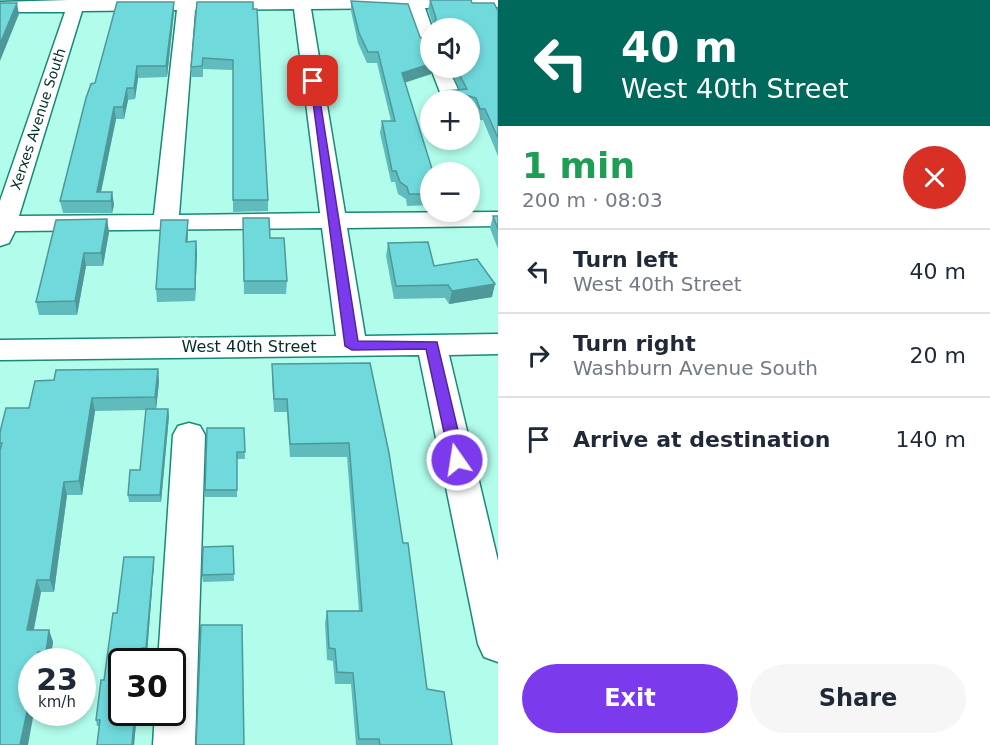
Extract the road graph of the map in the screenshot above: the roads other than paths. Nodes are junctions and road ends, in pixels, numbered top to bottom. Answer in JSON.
{"nodes":[{"id":1,"x":414,"y":1,"type":"edge"},
{"id":2,"x":186,"y":2,"type":"edge"},
{"id":3,"x":301,"y":2,"type":"edge"},
{"id":4,"x":498,"y":2,"type":"edge"},
{"id":5,"x":76,"y":3,"type":"edge"},
{"id":6,"x":0,"y":7,"type":"edge"},
{"id":7,"x":420,"y":18,"type":"edge"},
{"id":8,"x":498,"y":219,"type":"edge"},
{"id":9,"x":334,"y":221,"type":"junction"},
{"id":10,"x":166,"y":223,"type":"junction"},
{"id":11,"x":2,"y":231,"type":"edge"},
{"id":12,"x":498,"y":344,"type":"edge"},
{"id":13,"x":432,"y":345,"type":"junction"},
{"id":14,"x":352,"y":346,"type":"junction"},
{"id":15,"x":0,"y":350,"type":"edge"},
{"id":16,"x":189,"y":435,"type":"dead end"},
{"id":17,"x":498,"y":644,"type":"edge"},
{"id":18,"x":174,"y":745,"type":"edge"}],
"edges":[{"from":1,"to":3,"type":"street"},
{"from":1,"to":4,"type":"street"},
{"from":1,"to":7,"type":"street"},
{"from":2,"to":3,"type":"street"},
{"from":2,"to":5,"type":"street"},
{"from":2,"to":10,"type":"street"},
{"from":3,"to":9,"type":"street"},
{"from":5,"to":6,"type":"street"},
{"from":5,"to":11,"type":"street","name":"Xerxes Avenue South"},
{"from":8,"to":9,"type":"street"},
{"from":9,"to":10,"type":"street"},
{"from":9,"to":14,"type":"street"},
{"from":10,"to":11,"type":"street"},
{"from":12,"to":13,"type":"street","name":"West 40th Street"},
{"from":13,"to":14,"type":"street","name":"West 40th Street"},
{"from":13,"to":17,"type":"street"},
{"from":14,"to":15,"type":"street","name":"West 40th Street"},
{"from":16,"to":18,"type":"street"}]}
